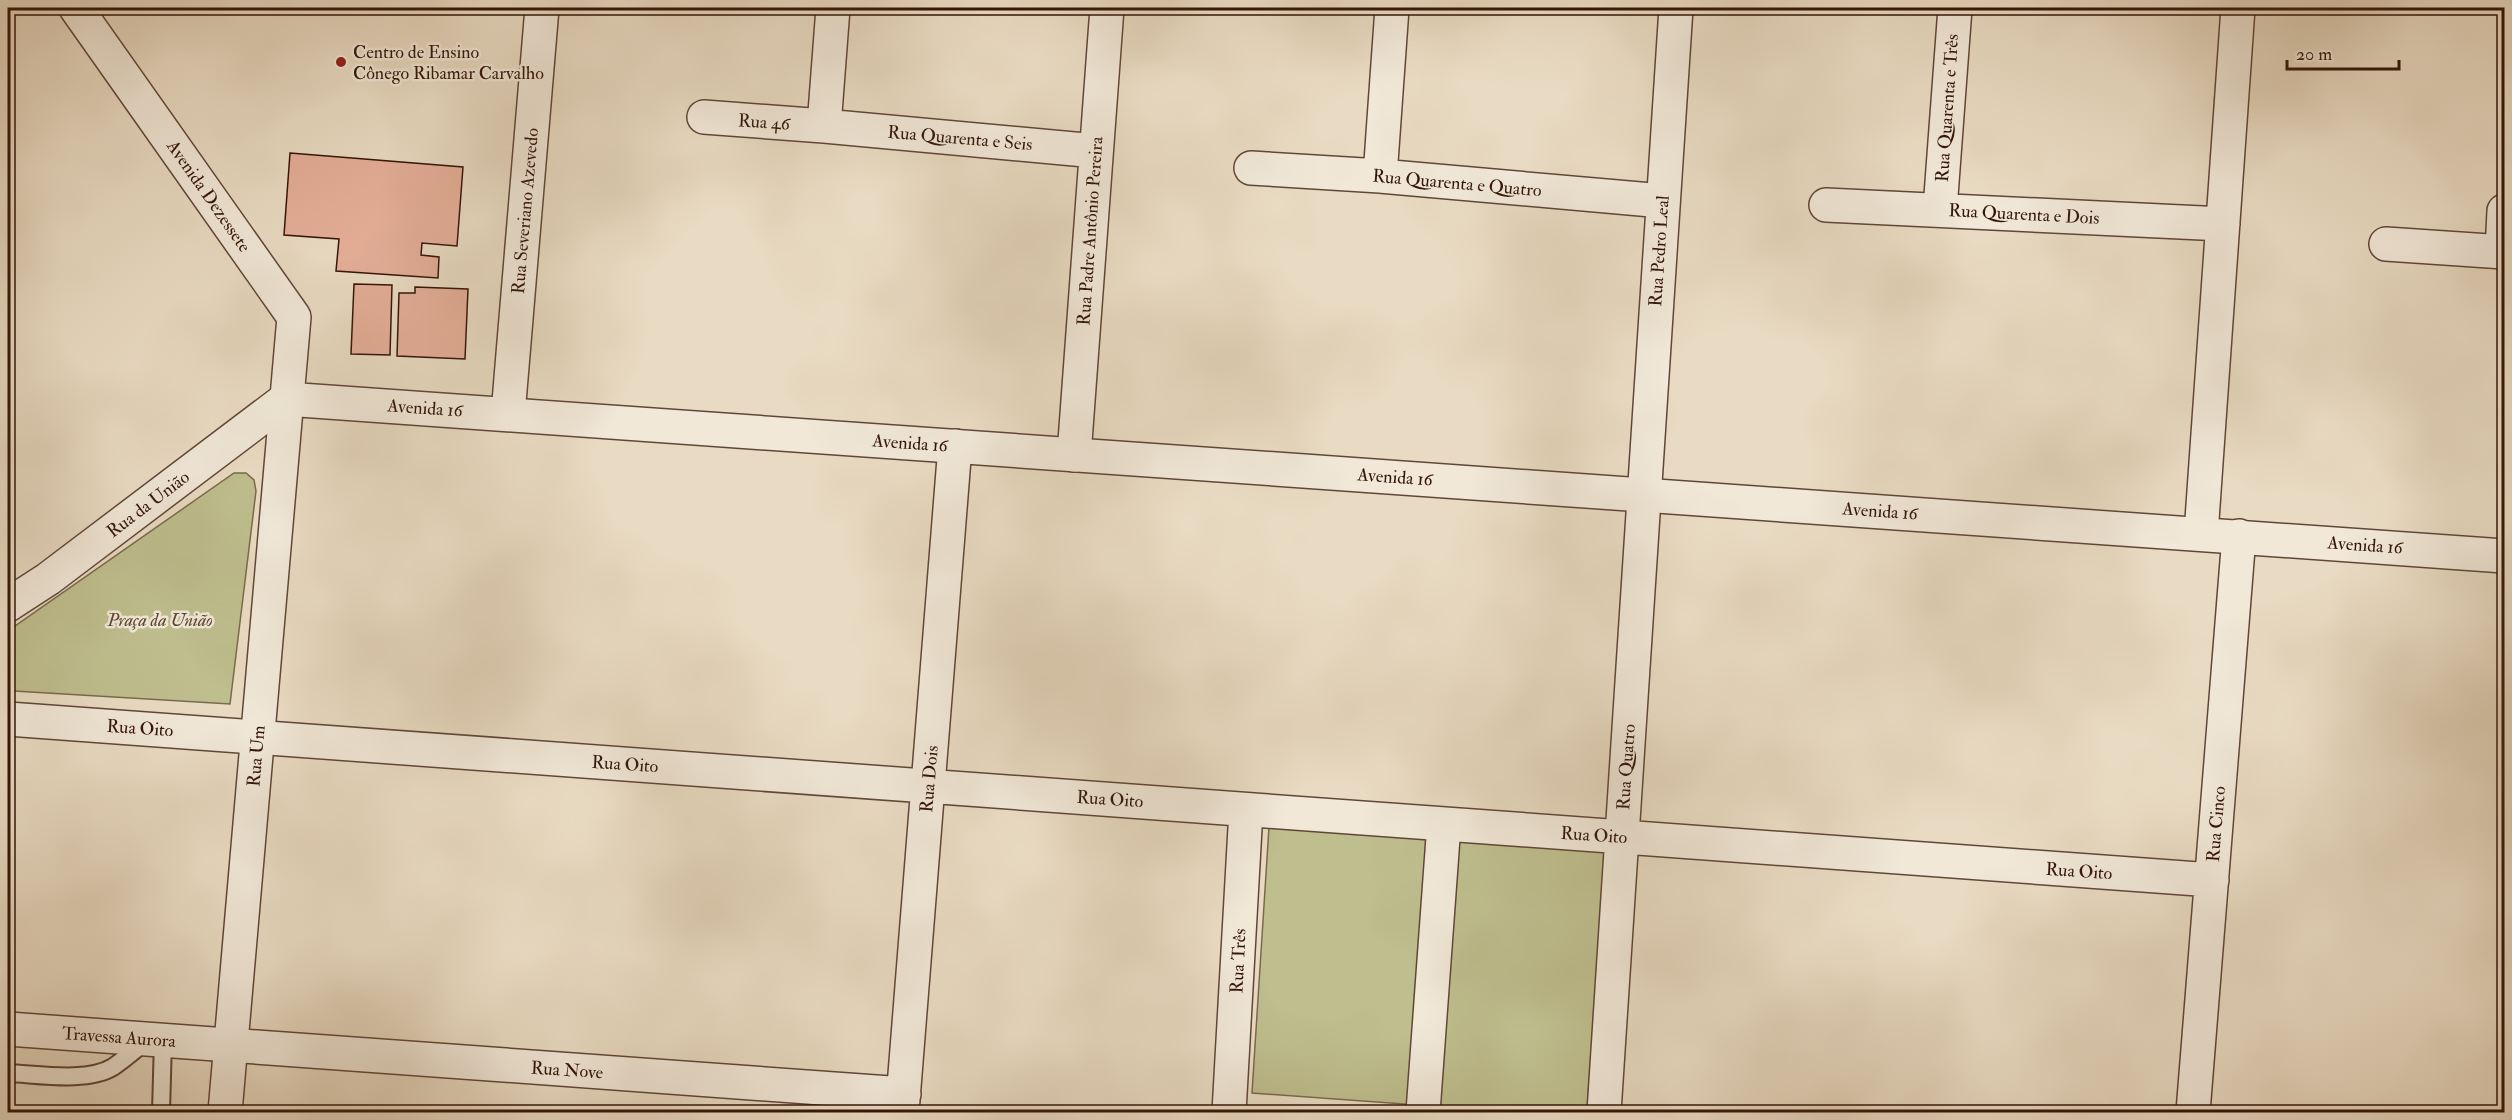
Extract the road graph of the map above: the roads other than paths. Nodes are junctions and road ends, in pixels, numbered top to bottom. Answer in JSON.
{"nodes":[{"id":1,"x":76,"y":8,"type":"edge"},
{"id":2,"x":542,"y":8,"type":"edge"},
{"id":3,"x":833,"y":8,"type":"edge"},
{"id":4,"x":1107,"y":8,"type":"edge"},
{"id":5,"x":1392,"y":8,"type":"edge"},
{"id":6,"x":1676,"y":8,"type":"edge"},
{"id":7,"x":1955,"y":8,"type":"edge"},
{"id":8,"x":2238,"y":8,"type":"edge"},
{"id":9,"x":704,"y":117,"type":"dead end"},
{"id":10,"x":824,"y":126,"type":"junction"},
{"id":11,"x":1096,"y":151,"type":"junction"},
{"id":12,"x":1251,"y":168,"type":"dead end"},
{"id":13,"x":1380,"y":176,"type":"junction"},
{"id":14,"x":1663,"y":201,"type":"junction"},
{"id":15,"x":1826,"y":205,"type":"dead end"},
{"id":16,"x":1940,"y":209,"type":"junction"},
{"id":17,"x":2505,"y":211,"type":"edge"},
{"id":18,"x":2223,"y":224,"type":"junction"},
{"id":19,"x":2386,"y":244,"type":"dead end"},
{"id":20,"x":2503,"y":252,"type":"edge"},
{"id":21,"x":286,"y":399,"type":"junction"},
{"id":22,"x":508,"y":414,"type":"junction"},
{"id":23,"x":955,"y":446,"type":"junction"},
{"id":24,"x":1074,"y":454,"type":"junction"},
{"id":25,"x":1643,"y":494,"type":"junction"},
{"id":26,"x":2201,"y":534,"type":"junction"},
{"id":27,"x":2239,"y":536,"type":"junction"},
{"id":28,"x":2505,"y":555,"type":"edge"},
{"id":29,"x":8,"y":605,"type":"edge"},
{"id":30,"x":8,"y":719,"type":"edge"},
{"id":31,"x":258,"y":737,"type":"junction"},
{"id":32,"x":928,"y":786,"type":"junction"},
{"id":33,"x":1246,"y":810,"type":"junction"},
{"id":34,"x":1443,"y":824,"type":"junction"},
{"id":35,"x":1621,"y":837,"type":"junction"},
{"id":36,"x":2212,"y":880,"type":"junction"},
{"id":37,"x":8,"y":1029,"type":"edge"},
{"id":38,"x":156,"y":1039,"type":"junction"},
{"id":39,"x":231,"y":1045,"type":"junction"},
{"id":40,"x":8,"y":1073,"type":"edge"},
{"id":41,"x":903,"y":1103,"type":"edge"},
{"id":42,"x":1235,"y":1112,"type":"edge"},
{"id":43,"x":161,"y":1113,"type":"edge"},
{"id":44,"x":225,"y":1113,"type":"edge"},
{"id":45,"x":1423,"y":1113,"type":"edge"},
{"id":46,"x":1604,"y":1113,"type":"edge"},
{"id":47,"x":2193,"y":1113,"type":"edge"}],
"edges":[{"from":1,"to":21,"type":"street","name":"Avenida Dezessete"},
{"from":2,"to":22,"type":"street","name":"Rua Severiano Azevedo"},
{"from":3,"to":10,"type":"street"},
{"from":4,"to":11,"type":"street","name":"Rua Padre Antônio Pereira"},
{"from":5,"to":13,"type":"street"},
{"from":6,"to":14,"type":"street","name":"Rua Pedro Leal"},
{"from":7,"to":16,"type":"street","name":"Rua Quarenta e Três"},
{"from":8,"to":18,"type":"street"},
{"from":9,"to":10,"type":"street","name":"Rua 46"},
{"from":10,"to":11,"type":"street","name":"Rua Quarenta e Seis"},
{"from":11,"to":24,"type":"street","name":"Rua Padre Antônio Pereira"},
{"from":12,"to":13,"type":"street","name":"Rua Quarenta e Quatro"},
{"from":13,"to":14,"type":"street","name":"Rua Quarenta e Quatro"},
{"from":14,"to":25,"type":"street","name":"Rua Pedro Leal"},
{"from":15,"to":16,"type":"street","name":"Rua Quarenta e Dois"},
{"from":16,"to":18,"type":"street","name":"Rua Quarenta e Dois"},
{"from":17,"to":20,"type":"street"},
{"from":18,"to":26,"type":"street"},
{"from":19,"to":20,"type":"street"},
{"from":21,"to":22,"type":"street","name":"Avenida 16"},
{"from":21,"to":29,"type":"street","name":"Rua da União"},
{"from":21,"to":31,"type":"street","name":"Rua Um"},
{"from":22,"to":23,"type":"street","name":"Avenida 16"},
{"from":23,"to":24,"type":"street","name":"Avenida 16"},
{"from":23,"to":32,"type":"street","name":"Rua Dois"},
{"from":24,"to":25,"type":"street","name":"Avenida 16"},
{"from":25,"to":26,"type":"street","name":"Avenida 16"},
{"from":25,"to":35,"type":"street","name":"Rua Quatro"},
{"from":26,"to":27,"type":"street","name":"Avenida 16"},
{"from":27,"to":28,"type":"street","name":"Avenida 16"},
{"from":27,"to":36,"type":"street","name":"Rua Cinco"},
{"from":30,"to":31,"type":"street","name":"Rua Oito"},
{"from":31,"to":32,"type":"street","name":"Rua Oito"},
{"from":31,"to":39,"type":"street","name":"Rua Um"},
{"from":32,"to":33,"type":"street","name":"Rua Oito"},
{"from":32,"to":41,"type":"street","name":"Rua Dois"},
{"from":33,"to":34,"type":"street","name":"Rua Oito"},
{"from":33,"to":42,"type":"street","name":"Rua Três"},
{"from":34,"to":35,"type":"street","name":"Rua Oito"},
{"from":34,"to":45,"type":"street"},
{"from":35,"to":36,"type":"street","name":"Rua Oito"},
{"from":35,"to":46,"type":"street","name":"Rua Quatro"},
{"from":36,"to":47,"type":"street","name":"Rua Cinco"},
{"from":37,"to":38,"type":"street","name":"Travessa Aurora"},
{"from":38,"to":39,"type":"street","name":"Travessa Aurora"},
{"from":38,"to":40,"type":"lane"},
{"from":38,"to":43,"type":"lane"},
{"from":39,"to":41,"type":"street","name":"Rua Nove"},
{"from":39,"to":44,"type":"street","name":"Rua Um"}]}
